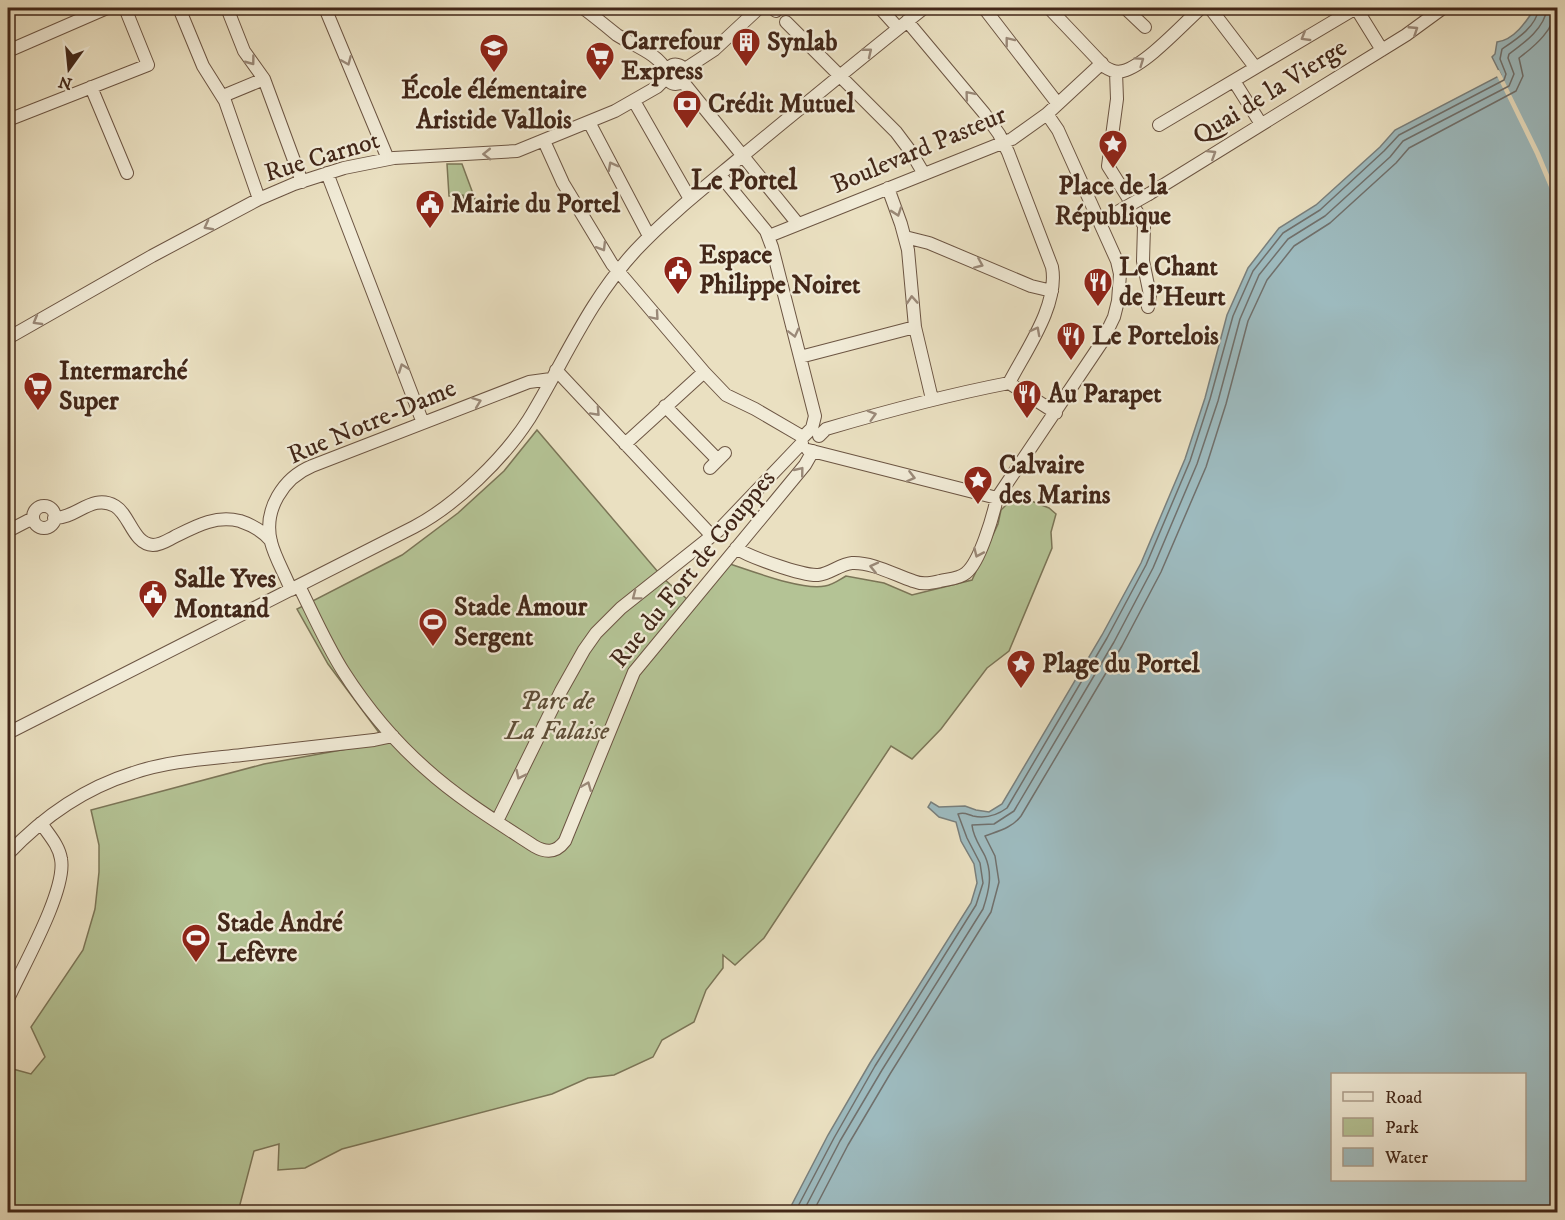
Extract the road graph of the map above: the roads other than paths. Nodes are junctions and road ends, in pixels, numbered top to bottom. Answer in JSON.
{"nodes":[{"id":1,"x":107,"y":8,"type":"edge"},
{"id":2,"x":125,"y":8,"type":"edge"},
{"id":3,"x":179,"y":8,"type":"edge"},
{"id":4,"x":227,"y":8,"type":"edge"},
{"id":5,"x":325,"y":8,"type":"edge"},
{"id":6,"x":584,"y":8,"type":"edge"},
{"id":7,"x":759,"y":8,"type":"edge"},
{"id":8,"x":880,"y":8,"type":"edge"},
{"id":9,"x":924,"y":8,"type":"edge"},
{"id":10,"x":984,"y":8,"type":"edge"},
{"id":11,"x":1049,"y":8,"type":"edge"},
{"id":12,"x":1125,"y":8,"type":"edge"},
{"id":13,"x":1201,"y":8,"type":"edge"},
{"id":14,"x":1210,"y":8,"type":"edge"},
{"id":15,"x":1356,"y":8,"type":"edge"},
{"id":16,"x":1443,"y":8,"type":"edge"},
{"id":17,"x":786,"y":22,"type":"dead end"},
{"id":18,"x":903,"y":24,"type":"junction"},
{"id":19,"x":1145,"y":27,"type":"dead end"},
{"id":20,"x":1382,"y":50,"type":"junction"},
{"id":21,"x":8,"y":51,"type":"edge"},
{"id":22,"x":1102,"y":63,"type":"junction"},
{"id":23,"x":1255,"y":67,"type":"junction"},
{"id":24,"x":685,"y":69,"type":"junction"},
{"id":25,"x":1116,"y":72,"type":"junction"},
{"id":26,"x":667,"y":74,"type":"junction"},
{"id":27,"x":841,"y":75,"type":"junction"},
{"id":28,"x":264,"y":79,"type":"junction"},
{"id":29,"x":1234,"y":81,"type":"junction"},
{"id":30,"x":683,"y":82,"type":"junction"},
{"id":31,"x":92,"y":87,"type":"junction"},
{"id":32,"x":223,"y":96,"type":"junction"},
{"id":33,"x":634,"y":101,"type":"junction"},
{"id":34,"x":1058,"y":104,"type":"junction"},
{"id":35,"x":1047,"y":114,"type":"junction"},
{"id":36,"x":8,"y":120,"type":"edge"},
{"id":37,"x":589,"y":122,"type":"junction"},
{"id":38,"x":1261,"y":124,"type":"junction"},
{"id":39,"x":1159,"y":125,"type":"dead end"},
{"id":40,"x":544,"y":141,"type":"junction"},
{"id":41,"x":1004,"y":142,"type":"junction"},
{"id":42,"x":742,"y":156,"type":"junction"},
{"id":43,"x":388,"y":159,"type":"junction"},
{"id":44,"x":127,"y":173,"type":"dead end"},
{"id":45,"x":327,"y":173,"type":"junction"},
{"id":46,"x":924,"y":174,"type":"junction"},
{"id":47,"x":720,"y":175,"type":"junction"},
{"id":48,"x":302,"y":182,"type":"junction"},
{"id":49,"x":888,"y":188,"type":"junction"},
{"id":50,"x":259,"y":199,"type":"junction"},
{"id":51,"x":690,"y":199,"type":"junction"},
{"id":52,"x":1106,"y":218,"type":"junction"},
{"id":53,"x":798,"y":224,"type":"junction"},
{"id":54,"x":649,"y":236,"type":"junction"},
{"id":55,"x":769,"y":236,"type":"junction"},
{"id":56,"x":904,"y":237,"type":"junction"},
{"id":57,"x":618,"y":271,"type":"junction"},
{"id":58,"x":1052,"y":291,"type":"junction"},
{"id":59,"x":1148,"y":307,"type":"dead end"},
{"id":60,"x":915,"y":327,"type":"junction"},
{"id":61,"x":8,"y":338,"type":"edge"},
{"id":62,"x":800,"y":357,"type":"junction"},
{"id":63,"x":704,"y":372,"type":"junction"},
{"id":64,"x":553,"y":374,"type":"junction"},
{"id":65,"x":1009,"y":382,"type":"junction"},
{"id":66,"x":932,"y":399,"type":"junction"},
{"id":67,"x":665,"y":406,"type":"junction"},
{"id":68,"x":1056,"y":413,"type":"junction"},
{"id":69,"x":423,"y":423,"type":"junction"},
{"id":70,"x":808,"y":437,"type":"junction"},
{"id":71,"x":625,"y":444,"type":"junction"},
{"id":72,"x":813,"y":450,"type":"junction"},
{"id":73,"x":718,"y":460,"type":"dead end"},
{"id":74,"x":997,"y":498,"type":"junction"},
{"id":75,"x":8,"y":531,"type":"edge"},
{"id":76,"x":712,"y":536,"type":"junction"},
{"id":77,"x":271,"y":541,"type":"junction"},
{"id":78,"x":736,"y":548,"type":"junction"},
{"id":79,"x":295,"y":588,"type":"junction"},
{"id":80,"x":8,"y":733,"type":"edge"},
{"id":81,"x":393,"y":736,"type":"junction"},
{"id":82,"x":497,"y":821,"type":"junction"},
{"id":83,"x":40,"y":823,"type":"junction"},
{"id":84,"x":556,"y":850,"type":"joint"},
{"id":85,"x":8,"y":854,"type":"edge"},
{"id":86,"x":8,"y":999,"type":"edge"}],
"edges":[{"from":1,"to":21,"type":"street"},
{"from":2,"to":31,"type":"street"},
{"from":3,"to":32,"type":"street"},
{"from":4,"to":28,"type":"street","one_way":true},
{"from":5,"to":43,"type":"street","one_way":true},
{"from":6,"to":26,"type":"street"},
{"from":7,"to":24,"type":"street"},
{"from":8,"to":18,"type":"street"},
{"from":9,"to":18,"type":"street"},
{"from":34,"to":10,"type":"street","one_way":true},
{"from":11,"to":22,"type":"street"},
{"from":12,"to":19,"type":"street"},
{"from":25,"to":13,"type":"street","one_way":true},
{"from":14,"to":23,"type":"street"},
{"from":15,"to":20,"type":"street"},
{"from":15,"to":23,"type":"street","one_way":true},
{"from":20,"to":16,"type":"street","name":"Quai de la Vierge","one_way":true},
{"from":17,"to":27,"type":"street"},
{"from":27,"to":18,"type":"street","one_way":true},
{"from":41,"to":18,"type":"street","one_way":true},
{"from":20,"to":38,"type":"street","name":"Quai de la Vierge"},
{"from":22,"to":25,"type":"street"},
{"from":22,"to":34,"type":"street","name":"Boulevard Pasteur"},
{"from":23,"to":29,"type":"street"},
{"from":24,"to":26,"type":"street"},
{"from":24,"to":30,"type":"street"},
{"from":25,"to":59,"type":"street"},
{"from":26,"to":30,"type":"street"},
{"from":26,"to":33,"type":"street","name":"Rue Carnot"},
{"from":27,"to":42,"type":"street"},
{"from":27,"to":46,"type":"street"},
{"from":28,"to":32,"type":"street"},
{"from":28,"to":48,"type":"street"},
{"from":29,"to":38,"type":"street"},
{"from":29,"to":39,"type":"street"},
{"from":30,"to":42,"type":"street"},
{"from":31,"to":36,"type":"street"},
{"from":31,"to":44,"type":"street"},
{"from":32,"to":50,"type":"street"},
{"from":33,"to":37,"type":"street","name":"Rue Carnot"},
{"from":33,"to":51,"type":"street"},
{"from":34,"to":35,"type":"street","name":"Boulevard Pasteur"},
{"from":35,"to":41,"type":"street","name":"Boulevard Pasteur"},
{"from":35,"to":52,"type":"street"},
{"from":37,"to":40,"type":"street","name":"Rue Carnot"},
{"from":54,"to":37,"type":"street","one_way":true},
{"from":52,"to":38,"type":"street","name":"Quai de la Vierge","one_way":true,"bridge":true},
{"from":40,"to":43,"type":"street","name":"Rue Carnot","one_way":true},
{"from":40,"to":57,"type":"street","one_way":true},
{"from":41,"to":46,"type":"street","name":"Boulevard Pasteur"},
{"from":41,"to":58,"type":"street"},
{"from":42,"to":47,"type":"street"},
{"from":42,"to":53,"type":"street"},
{"from":43,"to":45,"type":"street","name":"Rue Carnot"},
{"from":45,"to":48,"type":"street","name":"Rue Carnot"},
{"from":69,"to":45,"type":"street","one_way":true},
{"from":46,"to":49,"type":"street","name":"Boulevard Pasteur"},
{"from":47,"to":51,"type":"street"},
{"from":47,"to":55,"type":"street"},
{"from":48,"to":50,"type":"street","name":"Rue Carnot"},
{"from":49,"to":53,"type":"street","name":"Boulevard Pasteur"},
{"from":49,"to":56,"type":"street","one_way":true},
{"from":50,"to":61,"type":"street","name":"Rue Carnot","one_way":true},
{"from":51,"to":54,"type":"street"},
{"from":52,"to":68,"type":"street"},
{"from":53,"to":55,"type":"street","name":"Boulevard Pasteur"},
{"from":54,"to":57,"type":"street"},
{"from":55,"to":62,"type":"street","one_way":true},
{"from":56,"to":58,"type":"street","one_way":true},
{"from":60,"to":56,"type":"street","one_way":true},
{"from":57,"to":63,"type":"street","one_way":true},
{"from":57,"to":64,"type":"street"},
{"from":65,"to":58,"type":"street","one_way":true},
{"from":60,"to":62,"type":"street"},
{"from":60,"to":66,"type":"street"},
{"from":62,"to":70,"type":"street"},
{"from":63,"to":67,"type":"street"},
{"from":63,"to":70,"type":"street"},
{"from":69,"to":64,"type":"street","name":"Rue Notre-Dame","one_way":true},
{"from":64,"to":71,"type":"street","one_way":true},
{"from":64,"to":79,"type":"street"},
{"from":65,"to":66,"type":"street"},
{"from":65,"to":68,"type":"street"},
{"from":70,"to":66,"type":"street","one_way":true},
{"from":67,"to":71,"type":"street"},
{"from":67,"to":73,"type":"street"},
{"from":68,"to":74,"type":"street"},
{"from":69,"to":77,"type":"street","name":"Rue Notre-Dame"},
{"from":70,"to":72,"type":"street"},
{"from":70,"to":76,"type":"street"},
{"from":71,"to":76,"type":"street"},
{"from":72,"to":74,"type":"street","one_way":true},
{"from":78,"to":72,"type":"street","name":"Rue du Fort de Couppes","one_way":true},
{"from":74,"to":78,"type":"street","one_way":true},
{"from":75,"to":77,"type":"street"},
{"from":76,"to":82,"type":"street","one_way":true},
{"from":77,"to":79,"type":"street","name":"Rue Notre-Dame"},
{"from":84,"to":78,"type":"street","name":"Rue du Fort de Couppes","one_way":true},
{"from":79,"to":80,"type":"street"},
{"from":79,"to":81,"type":"street","name":"Rue Notre-Dame"},
{"from":81,"to":82,"type":"street","name":"Rue Notre-Dame"},
{"from":81,"to":83,"type":"street"},
{"from":82,"to":84,"type":"street","name":"Rue Notre-Dame"},
{"from":83,"to":85,"type":"street"},
{"from":83,"to":86,"type":"street"}]}
